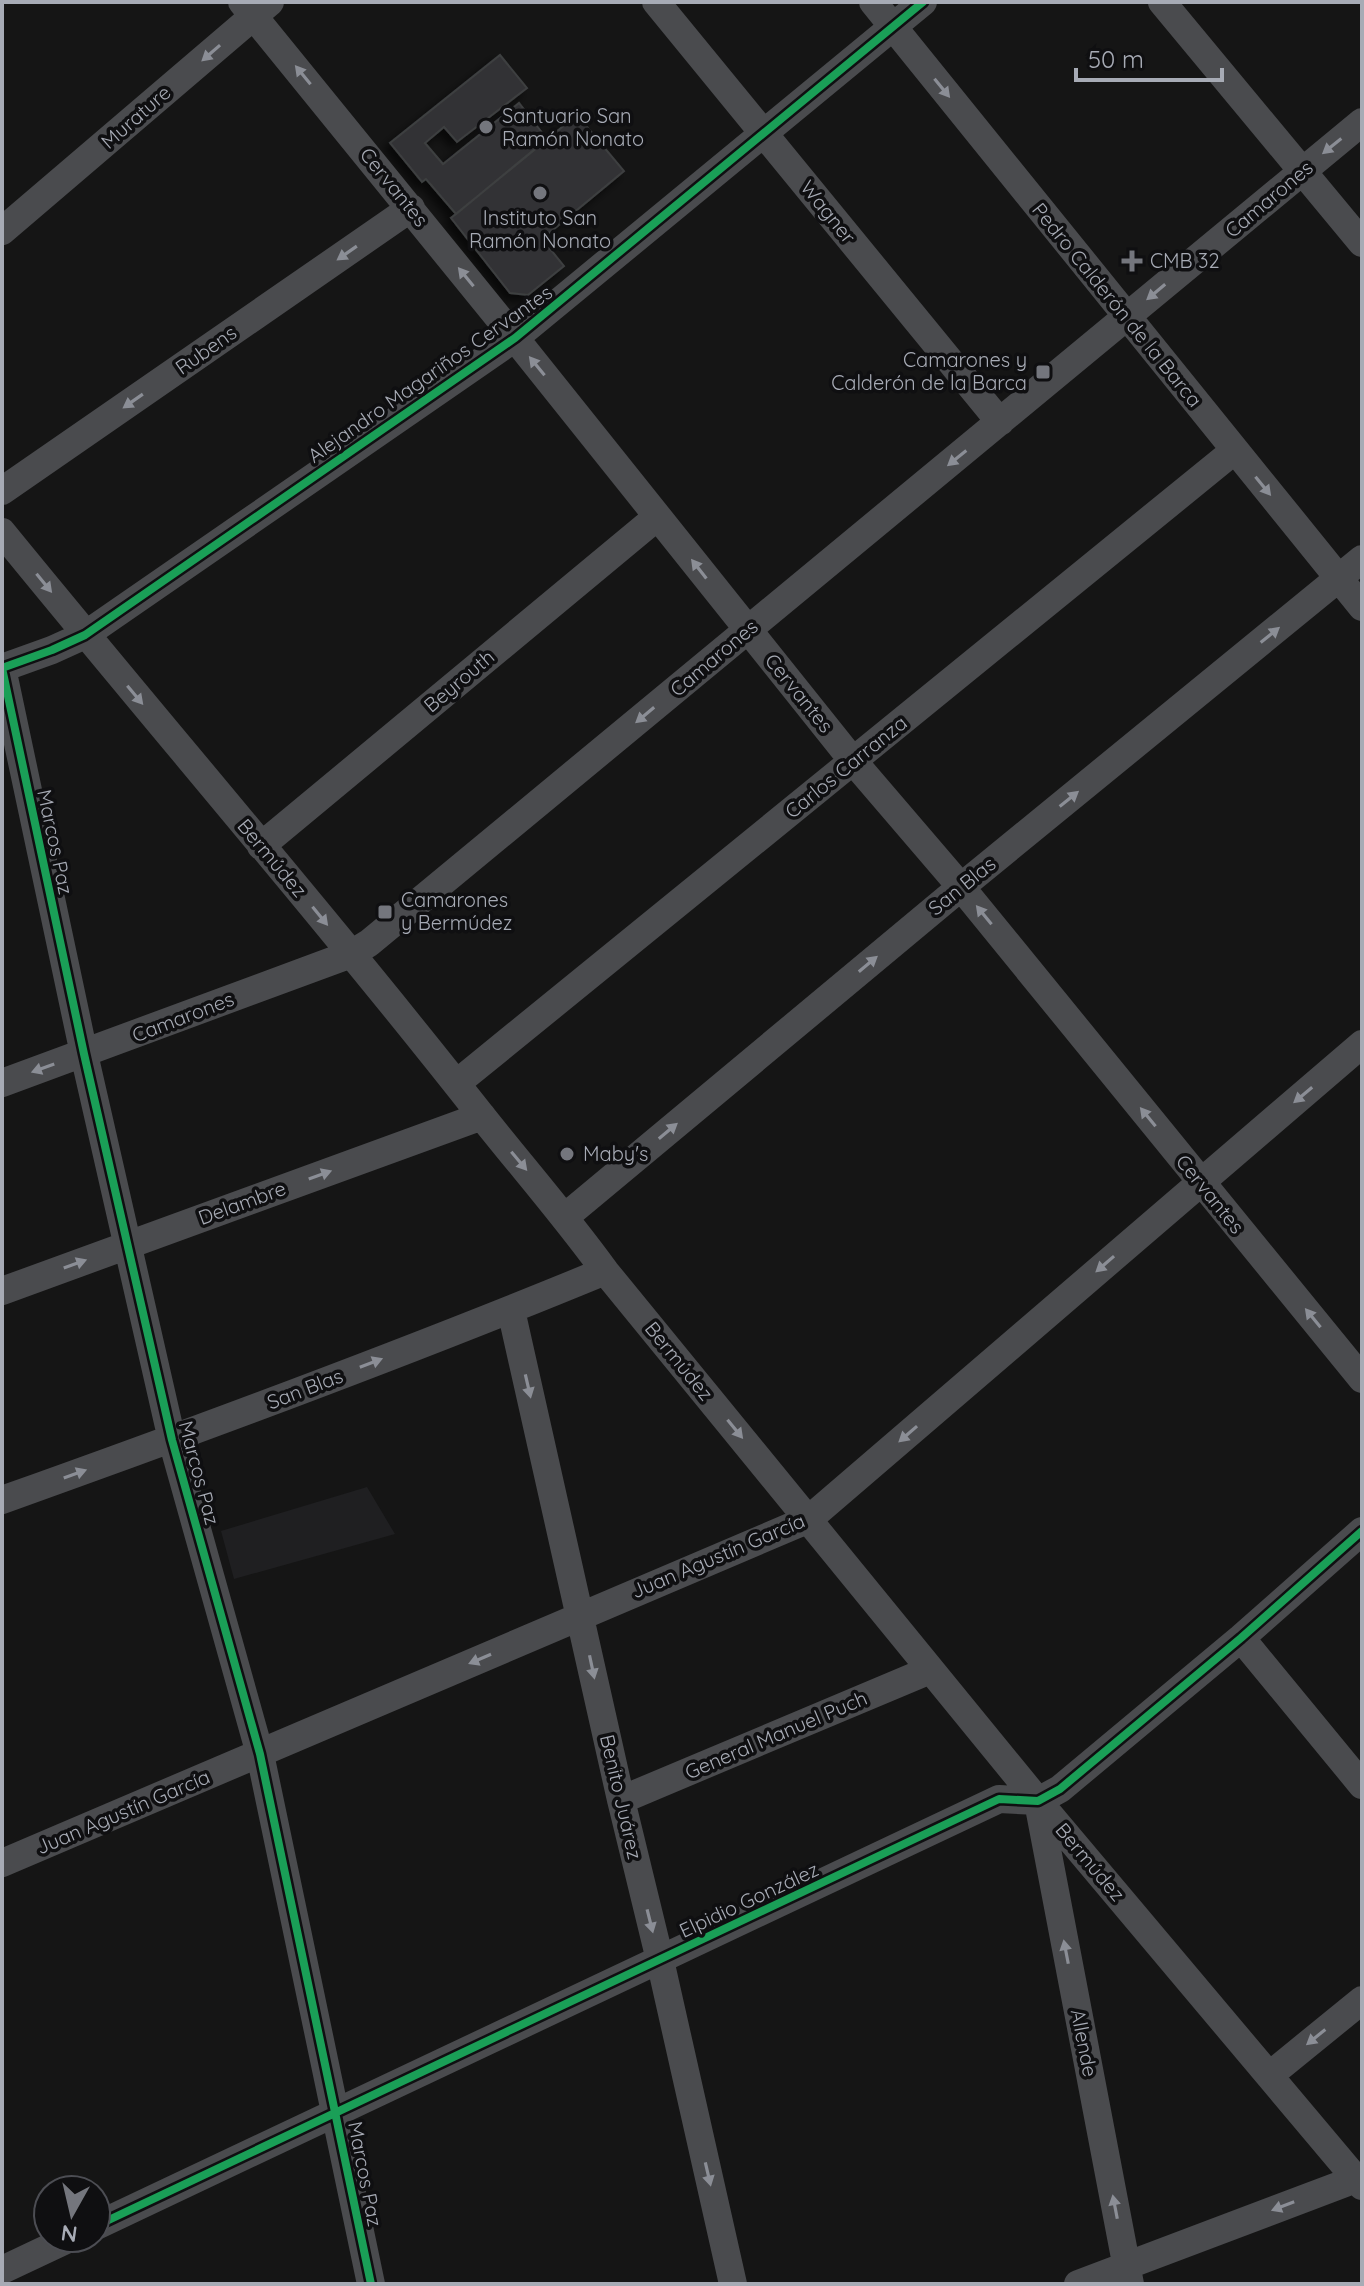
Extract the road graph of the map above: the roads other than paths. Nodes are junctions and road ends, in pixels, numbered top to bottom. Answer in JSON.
{"nodes":[{"id":1,"x":656,"y":2,"type":"edge"},
{"id":2,"x":873,"y":2,"type":"edge"},
{"id":3,"x":923,"y":2,"type":"edge"},
{"id":4,"x":1162,"y":2,"type":"edge"},
{"id":5,"x":255,"y":7,"type":"edge"},
{"id":6,"x":892,"y":27,"type":"junction"},
{"id":7,"x":1362,"y":122,"type":"edge"},
{"id":8,"x":764,"y":134,"type":"junction"},
{"id":9,"x":1303,"y":170,"type":"junction"},
{"id":10,"x":411,"y":208,"type":"junction"},
{"id":11,"x":2,"y":231,"type":"edge"},
{"id":12,"x":1362,"y":243,"type":"edge"},
{"id":13,"x":1127,"y":316,"type":"junction"},
{"id":14,"x":515,"y":338,"type":"junction"},
{"id":15,"x":1000,"y":422,"type":"junction"},
{"id":16,"x":1235,"y":450,"type":"junction"},
{"id":17,"x":2,"y":491,"type":"edge"},
{"id":18,"x":657,"y":517,"type":"junction"},
{"id":19,"x":2,"y":532,"type":"edge"},
{"id":20,"x":1362,"y":559,"type":"edge"},
{"id":21,"x":1339,"y":579,"type":"junction"},
{"id":22,"x":1362,"y":607,"type":"edge"},
{"id":23,"x":748,"y":630,"type":"junction"},
{"id":24,"x":85,"y":635,"type":"junction"},
{"id":25,"x":2,"y":668,"type":"edge"},
{"id":26,"x":853,"y":761,"type":"junction"},
{"id":27,"x":261,"y":846,"type":"junction"},
{"id":28,"x":961,"y":887,"type":"junction"},
{"id":29,"x":351,"y":954,"type":"junction"},
{"id":30,"x":1362,"y":1044,"type":"edge"},
{"id":31,"x":84,"y":1054,"type":"junction"},
{"id":32,"x":2,"y":1083,"type":"edge"},
{"id":33,"x":457,"y":1083,"type":"junction"},
{"id":34,"x":482,"y":1116,"type":"junction"},
{"id":35,"x":1201,"y":1182,"type":"junction"},
{"id":36,"x":565,"y":1217,"type":"junction"},
{"id":37,"x":128,"y":1245,"type":"junction"},
{"id":38,"x":605,"y":1271,"type":"junction"},
{"id":39,"x":2,"y":1291,"type":"edge"},
{"id":40,"x":511,"y":1310,"type":"junction"},
{"id":41,"x":1362,"y":1379,"type":"edge"},
{"id":42,"x":172,"y":1440,"type":"junction"},
{"id":43,"x":2,"y":1500,"type":"edge"},
{"id":44,"x":809,"y":1519,"type":"junction"},
{"id":45,"x":1362,"y":1531,"type":"edge"},
{"id":46,"x":580,"y":1615,"type":"junction"},
{"id":47,"x":1241,"y":1638,"type":"junction"},
{"id":48,"x":930,"y":1670,"type":"junction"},
{"id":49,"x":260,"y":1754,"type":"junction"},
{"id":50,"x":1362,"y":1785,"type":"edge"},
{"id":51,"x":621,"y":1800,"type":"junction"},
{"id":52,"x":1038,"y":1801,"type":"junction"},
{"id":53,"x":2,"y":1863,"type":"edge"},
{"id":54,"x":660,"y":1960,"type":"junction"},
{"id":55,"x":1362,"y":2000,"type":"edge"},
{"id":56,"x":1270,"y":2075,"type":"junction"},
{"id":57,"x":336,"y":2113,"type":"junction"},
{"id":58,"x":1359,"y":2182,"type":"edge"},
{"id":59,"x":112,"y":2218,"type":"edge"},
{"id":60,"x":36,"y":2254,"type":"edge"},
{"id":61,"x":2,"y":2270,"type":"edge"},
{"id":62,"x":1128,"y":2275,"type":"edge"},
{"id":63,"x":371,"y":2284,"type":"edge"},
{"id":64,"x":733,"y":2284,"type":"edge"},
{"id":65,"x":1078,"y":2284,"type":"edge"}],
"edges":[{"from":1,"to":8,"type":"street","name":"Wagner"},
{"from":2,"to":6,"type":"street","name":"Pedro Calderón de la Barca"},
{"from":3,"to":6,"type":"street","name":"Alejandro Magariños Cervantes"},
{"from":4,"to":9,"type":"street"},
{"from":10,"to":5,"type":"street","name":"Cervantes","one_way":true},
{"from":5,"to":11,"type":"street","name":"Murature","one_way":true},
{"from":6,"to":8,"type":"street","name":"Alejandro Magariños Cervantes"},
{"from":6,"to":13,"type":"street","name":"Pedro Calderón de la Barca","one_way":true},
{"from":7,"to":9,"type":"street","name":"Camarones","one_way":true},
{"from":8,"to":14,"type":"street","name":"Alejandro Magariños Cervantes"},
{"from":8,"to":15,"type":"street","name":"Wagner"},
{"from":9,"to":12,"type":"street"},
{"from":9,"to":13,"type":"street","name":"Camarones","one_way":true},
{"from":14,"to":10,"type":"street","name":"Cervantes","one_way":true},
{"from":10,"to":17,"type":"street","name":"Rubens","one_way":true},
{"from":13,"to":15,"type":"street","name":"Camarones"},
{"from":13,"to":16,"type":"street","name":"Pedro Calderón de la Barca"},
{"from":18,"to":14,"type":"street","name":"Cervantes","one_way":true},
{"from":14,"to":24,"type":"street","name":"Alejandro Magariños Cervantes"},
{"from":15,"to":23,"type":"street","name":"Camarones","one_way":true},
{"from":16,"to":21,"type":"street","name":"Pedro Calderón de la Barca","one_way":true},
{"from":16,"to":26,"type":"street","name":"Carlos Carranza"},
{"from":23,"to":18,"type":"street","name":"Cervantes","one_way":true},
{"from":18,"to":27,"type":"street","name":"Beyrouth"},
{"from":19,"to":24,"type":"street","name":"Bermúdez","one_way":true},
{"from":20,"to":21,"type":"street","name":"San Blas"},
{"from":21,"to":22,"type":"street","name":"Pedro Calderón de la Barca"},
{"from":28,"to":21,"type":"street","name":"San Blas","one_way":true},
{"from":23,"to":26,"type":"street","name":"Cervantes"},
{"from":23,"to":29,"type":"street","name":"Camarones","one_way":true},
{"from":24,"to":25,"type":"street","name":"Alejandro Magariños Cervantes"},
{"from":24,"to":27,"type":"street","name":"Bermúdez","one_way":true},
{"from":25,"to":31,"type":"street","name":"Marcos Paz"},
{"from":26,"to":28,"type":"street","name":"Cervantes"},
{"from":26,"to":33,"type":"street","name":"Carlos Carranza"},
{"from":27,"to":29,"type":"street","name":"Bermúdez","one_way":true},
{"from":35,"to":28,"type":"street","name":"Cervantes","one_way":true},
{"from":36,"to":28,"type":"street","name":"San Blas","one_way":true},
{"from":29,"to":31,"type":"street","name":"Camarones"},
{"from":29,"to":33,"type":"street","name":"Bermúdez"},
{"from":30,"to":35,"type":"street","name":"Juan Agustín García","one_way":true},
{"from":31,"to":32,"type":"street","name":"Camarones","one_way":true},
{"from":31,"to":37,"type":"street","name":"Marcos Paz"},
{"from":33,"to":34,"type":"street","name":"Bermúdez"},
{"from":34,"to":36,"type":"street","name":"Bermúdez","one_way":true},
{"from":37,"to":34,"type":"street","name":"Delambre","one_way":true},
{"from":41,"to":35,"type":"street","name":"Cervantes","one_way":true},
{"from":35,"to":44,"type":"street","name":"Juan Agustín García","one_way":true},
{"from":36,"to":38,"type":"street","name":"Bermúdez"},
{"from":39,"to":37,"type":"street","name":"Delambre","one_way":true},
{"from":37,"to":42,"type":"street","name":"Marcos Paz"},
{"from":38,"to":40,"type":"street","name":"San Blas"},
{"from":38,"to":44,"type":"street","name":"Bermúdez","one_way":true},
{"from":42,"to":40,"type":"street","name":"San Blas","one_way":true},
{"from":40,"to":46,"type":"street","name":"Benito Juárez","one_way":true},
{"from":43,"to":42,"type":"street","name":"San Blas","one_way":true},
{"from":42,"to":49,"type":"street","name":"Marcos Paz"},
{"from":44,"to":46,"type":"street","name":"Juan Agustín García"},
{"from":44,"to":48,"type":"street","name":"Bermúdez"},
{"from":45,"to":47,"type":"street"},
{"from":46,"to":49,"type":"street","name":"Juan Agustín García","one_way":true},
{"from":46,"to":51,"type":"street","name":"Benito Juárez","one_way":true},
{"from":47,"to":50,"type":"street"},
{"from":47,"to":52,"type":"street"},
{"from":48,"to":51,"type":"street","name":"General Manuel Puch"},
{"from":48,"to":52,"type":"street","name":"Bermúdez"},
{"from":49,"to":53,"type":"street","name":"Juan Agustín García"},
{"from":49,"to":57,"type":"street","name":"Marcos Paz"},
{"from":51,"to":54,"type":"street","name":"Benito Juárez","one_way":true},
{"from":52,"to":54,"type":"street","name":"Elpidio González"},
{"from":52,"to":56,"type":"street","name":"Bermúdez"},
{"from":62,"to":52,"type":"street","name":"Allende","one_way":true},
{"from":54,"to":57,"type":"street","name":"Elpidio González"},
{"from":54,"to":64,"type":"street","name":"Benito Juárez","one_way":true},
{"from":55,"to":56,"type":"street","one_way":true},
{"from":56,"to":58,"type":"street","name":"Bermúdez"},
{"from":57,"to":59,"type":"street","name":"Elpidio González"},
{"from":57,"to":63,"type":"street","name":"Marcos Paz"},
{"from":58,"to":62,"type":"street","one_way":true},
{"from":60,"to":61,"type":"street"},
{"from":62,"to":65,"type":"street"}]}
